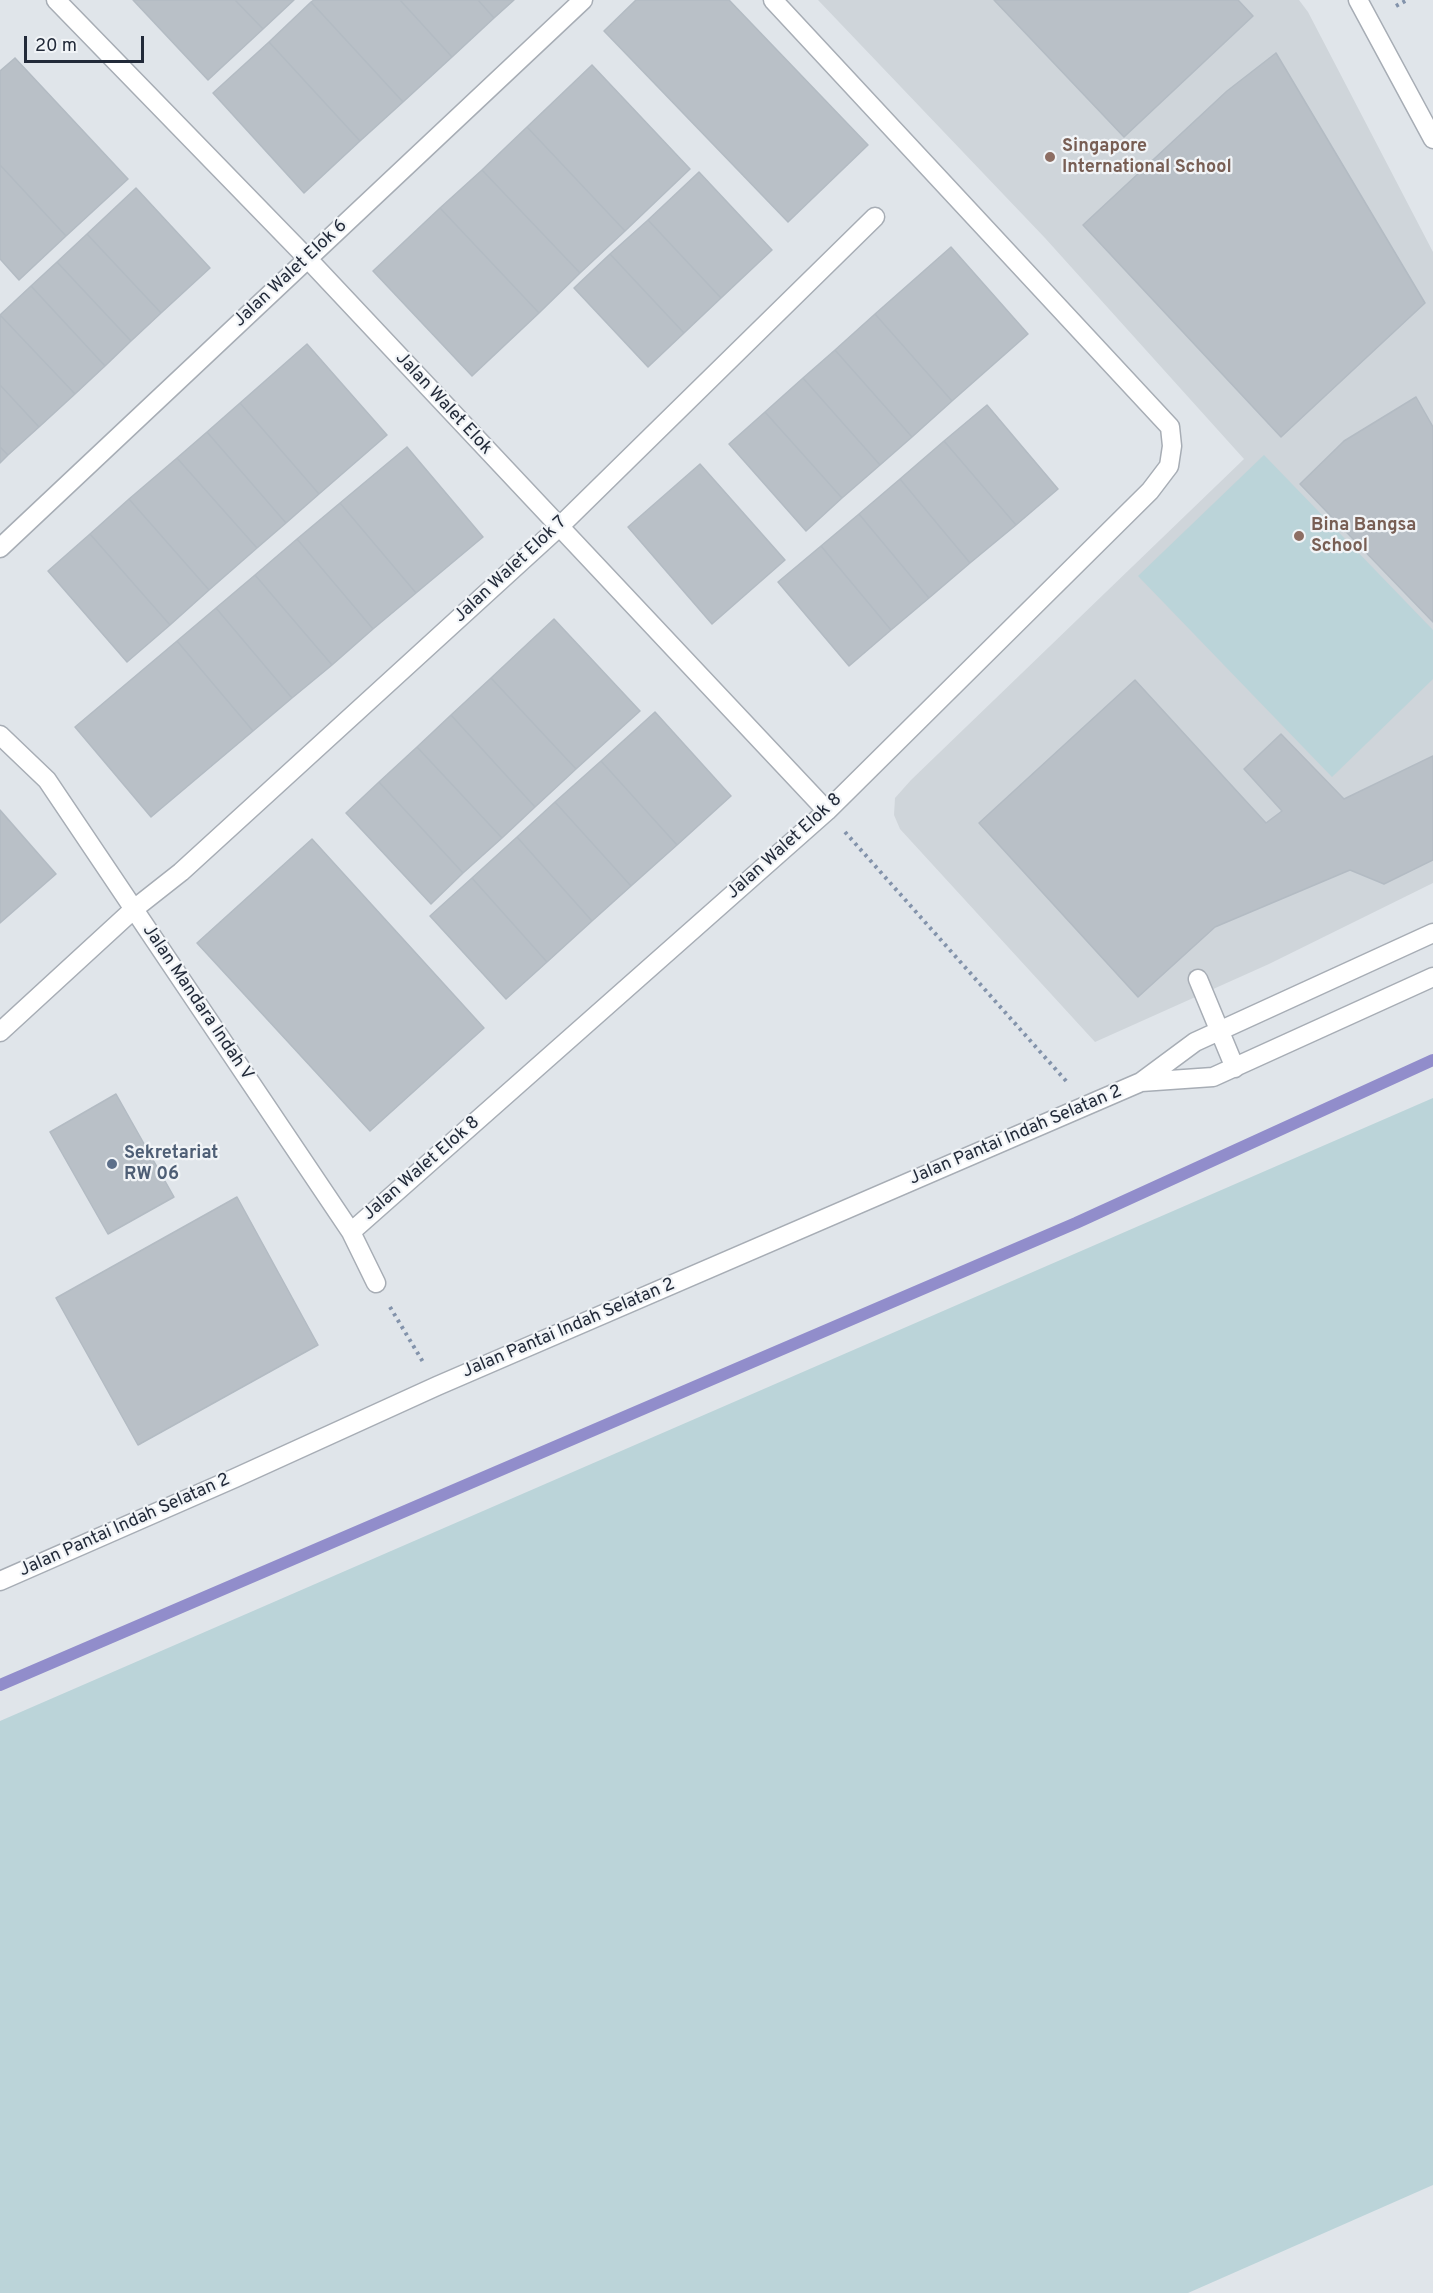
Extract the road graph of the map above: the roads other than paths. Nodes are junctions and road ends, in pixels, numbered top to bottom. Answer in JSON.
{"nodes":[{"id":1,"x":56,"y":0,"type":"edge"},
{"id":2,"x":583,"y":0,"type":"edge"},
{"id":3,"x":773,"y":0,"type":"edge"},
{"id":4,"x":1358,"y":0,"type":"edge"},
{"id":5,"x":1433,"y":139,"type":"edge"},
{"id":6,"x":875,"y":217,"type":"dead end"},
{"id":7,"x":307,"y":258,"type":"junction"},
{"id":8,"x":559,"y":527,"type":"junction"},
{"id":9,"x":0,"y":548,"type":"edge"},
{"id":10,"x":0,"y":735,"type":"edge"},
{"id":11,"x":826,"y":811,"type":"junction"},
{"id":12,"x":134,"y":909,"type":"junction"},
{"id":13,"x":1433,"y":933,"type":"edge"},
{"id":14,"x":1433,"y":977,"type":"edge"},
{"id":15,"x":1198,"y":979,"type":"dead end"},
{"id":16,"x":1220,"y":1030,"type":"junction"},
{"id":17,"x":0,"y":1032,"type":"edge"},
{"id":18,"x":1235,"y":1068,"type":"junction"},
{"id":19,"x":1141,"y":1082,"type":"junction"},
{"id":20,"x":351,"y":1232,"type":"junction"},
{"id":21,"x":376,"y":1283,"type":"road end"},
{"id":22,"x":0,"y":1581,"type":"edge"}],
"edges":[{"from":1,"to":7,"type":"street","name":"Jalan Walet Elok"},
{"from":2,"to":7,"type":"street","name":"Jalan Walet Elok 6"},
{"from":3,"to":11,"type":"street","name":"Jalan Walet Elok 8"},
{"from":4,"to":5,"type":"street"},
{"from":6,"to":8,"type":"street","name":"Jalan Walet Elok 7"},
{"from":7,"to":8,"type":"street","name":"Jalan Walet Elok"},
{"from":7,"to":9,"type":"street","name":"Jalan Walet Elok 6"},
{"from":8,"to":11,"type":"street","name":"Jalan Walet Elok"},
{"from":8,"to":12,"type":"street","name":"Jalan Walet Elok 7"},
{"from":10,"to":12,"type":"street","name":"Jalan Mandara Indah V"},
{"from":11,"to":20,"type":"street","name":"Jalan Walet Elok 8"},
{"from":12,"to":17,"type":"street","name":"Jalan Walet Elok 7"},
{"from":12,"to":20,"type":"street","name":"Jalan Mandara Indah V"},
{"from":13,"to":16,"type":"street","name":"Jalan Pantai Indah Selatan 2"},
{"from":14,"to":18,"type":"street","name":"Jalan Pantai Indah Selatan 2"},
{"from":15,"to":16,"type":"street"},
{"from":16,"to":18,"type":"street"},
{"from":16,"to":19,"type":"street","name":"Jalan Pantai Indah Selatan 2"},
{"from":18,"to":19,"type":"street","name":"Jalan Pantai Indah Selatan 2"},
{"from":19,"to":22,"type":"street","name":"Jalan Pantai Indah Selatan 2"},
{"from":20,"to":21,"type":"street","name":"Jalan Mandara Indah V"}]}
